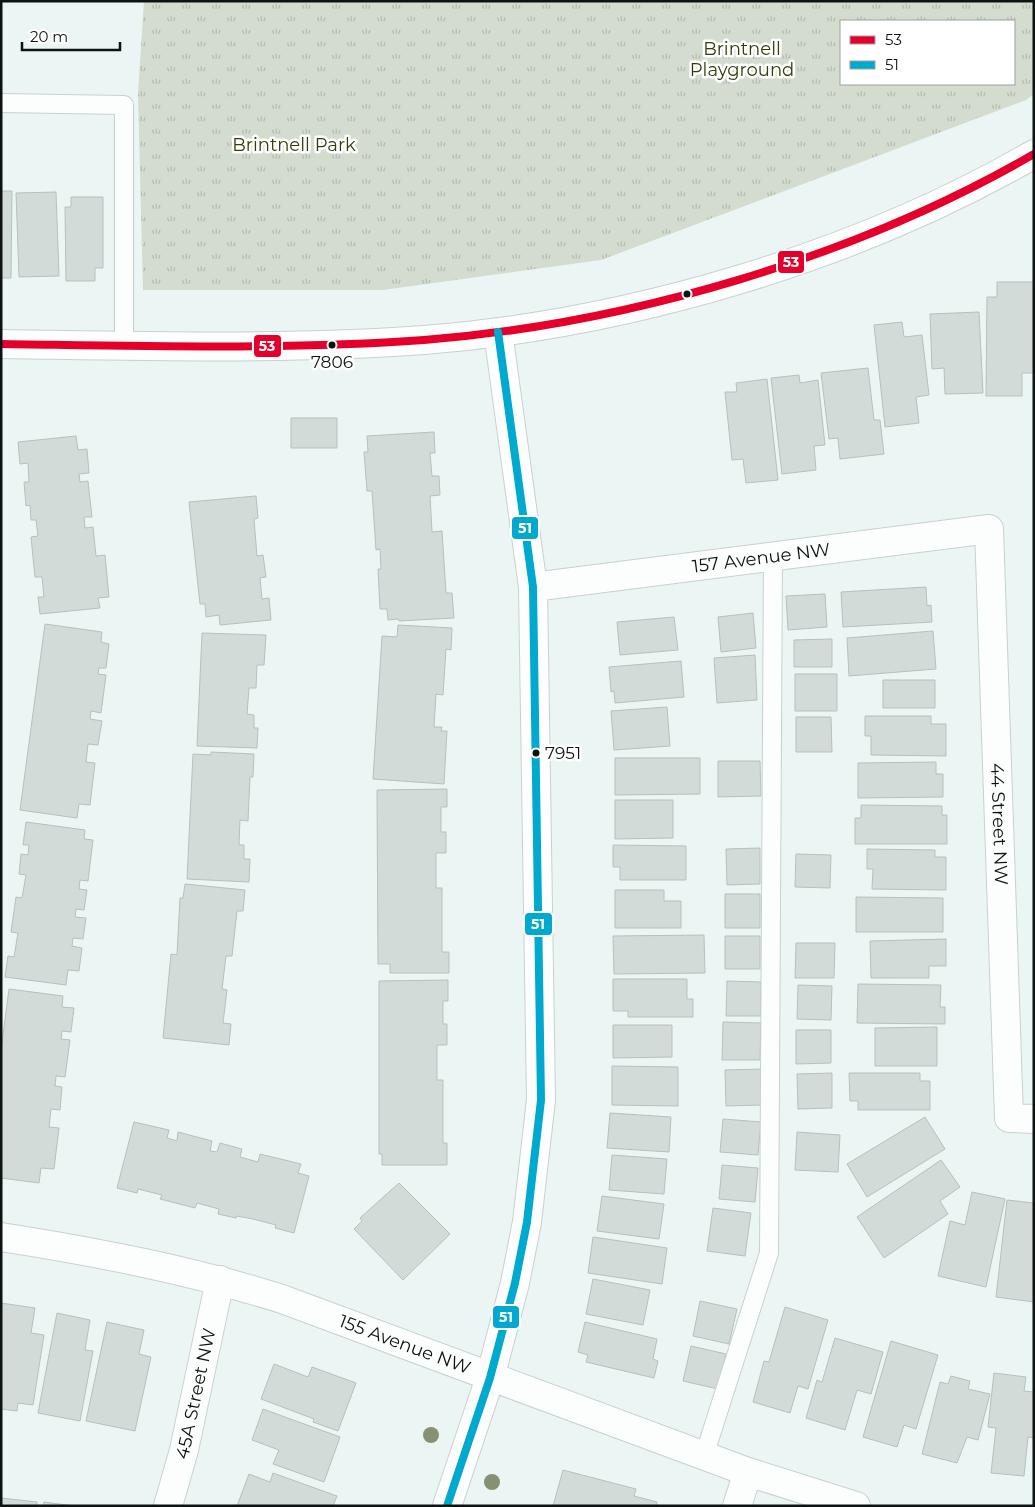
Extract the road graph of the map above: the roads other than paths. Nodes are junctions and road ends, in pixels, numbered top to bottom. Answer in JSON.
{"nodes":[{"id":1,"x":1,"y":103,"type":"edge"},
{"id":2,"x":1034,"y":154,"type":"edge"},
{"id":3,"x":498,"y":332,"type":"junction"},
{"id":4,"x":1,"y":344,"type":"edge"},
{"id":5,"x":124,"y":345,"type":"junction"},
{"id":6,"x":990,"y":529,"type":"joint"},
{"id":7,"x":773,"y":557,"type":"junction"},
{"id":8,"x":533,"y":588,"type":"junction"},
{"id":9,"x":1021,"y":1118,"type":"edge"},
{"id":10,"x":1,"y":1237,"type":"edge"},
{"id":11,"x":220,"y":1280,"type":"junction"},
{"id":12,"x":490,"y":1378,"type":"junction"},
{"id":13,"x":704,"y":1456,"type":"junction"},
{"id":14,"x":748,"y":1472,"type":"junction"},
{"id":15,"x":168,"y":1506,"type":"edge"},
{"id":16,"x":446,"y":1506,"type":"edge"},
{"id":17,"x":737,"y":1506,"type":"edge"},
{"id":18,"x":856,"y":1506,"type":"edge"}],
"edges":[{"from":1,"to":5,"type":"lane"},
{"from":2,"to":3,"type":"street"},
{"from":3,"to":5,"type":"street"},
{"from":3,"to":8,"type":"street"},
{"from":4,"to":5,"type":"street"},
{"from":6,"to":7,"type":"street","name":"157 Avenue NW"},
{"from":6,"to":9,"type":"street","name":"44 Street NW"},
{"from":7,"to":8,"type":"street","name":"157 Avenue NW"},
{"from":7,"to":13,"type":"lane"},
{"from":8,"to":12,"type":"street"},
{"from":10,"to":11,"type":"street","name":"155 Avenue NW"},
{"from":11,"to":12,"type":"street","name":"155 Avenue NW"},
{"from":11,"to":15,"type":"street","name":"45A Street NW"},
{"from":12,"to":13,"type":"street","name":"155 Avenue NW"},
{"from":12,"to":16,"type":"street"},
{"from":13,"to":14,"type":"street","name":"155 Avenue NW"},
{"from":14,"to":17,"type":"street"},
{"from":14,"to":18,"type":"street","name":"155 Avenue NW"}]}
